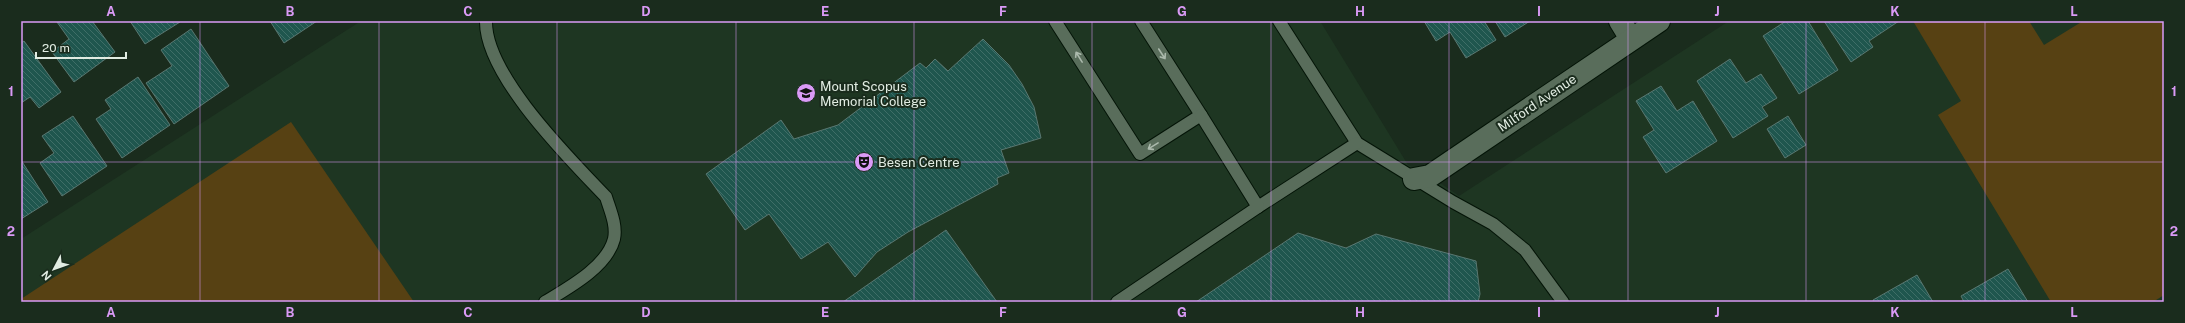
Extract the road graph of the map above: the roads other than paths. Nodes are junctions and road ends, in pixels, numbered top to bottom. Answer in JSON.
{"nodes":[{"id":1,"x":486,"y":21,"type":"edge"},
{"id":2,"x":1055,"y":21,"type":"edge"},
{"id":3,"x":1140,"y":21,"type":"edge"},
{"id":4,"x":1279,"y":21,"type":"edge"},
{"id":5,"x":1659,"y":21,"type":"edge"},
{"id":6,"x":1626,"y":30,"type":"edge"},
{"id":7,"x":1201,"y":115,"type":"junction"},
{"id":8,"x":1357,"y":143,"type":"junction"},
{"id":9,"x":1414,"y":179,"type":"junction"},
{"id":10,"x":1258,"y":207,"type":"junction"},
{"id":11,"x":545,"y":302,"type":"edge"},
{"id":12,"x":1117,"y":302,"type":"edge"},
{"id":13,"x":1563,"y":302,"type":"edge"}],
"edges":[{"from":1,"to":11,"type":"lane"},
{"from":7,"to":2,"type":"lane","one_way":true},
{"from":3,"to":7,"type":"lane","one_way":true},
{"from":4,"to":8,"type":"lane"},
{"from":5,"to":6,"type":"street","name":"Milford Avenue"},
{"from":6,"to":9,"type":"street","name":"Milford Avenue"},
{"from":7,"to":10,"type":"lane"},
{"from":8,"to":9,"type":"lane"},
{"from":8,"to":10,"type":"lane"},
{"from":9,"to":13,"type":"lane"},
{"from":10,"to":12,"type":"lane"}]}
